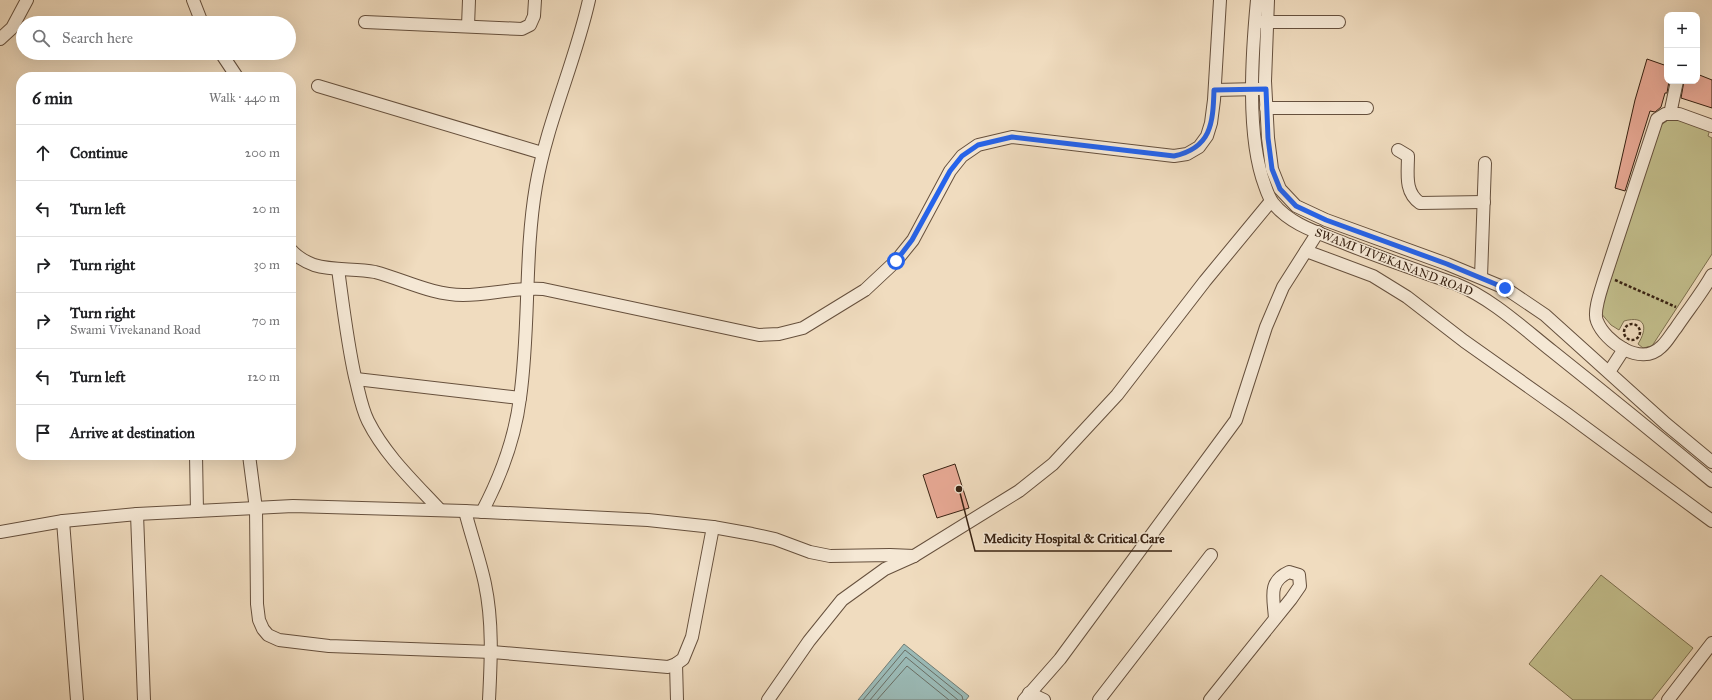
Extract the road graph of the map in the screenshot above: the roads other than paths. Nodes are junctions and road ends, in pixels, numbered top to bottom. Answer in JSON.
{"nodes":[{"id":1,"x":27,"y":0,"type":"edge"},
{"id":2,"x":193,"y":0,"type":"edge"},
{"id":3,"x":469,"y":0,"type":"edge"},
{"id":4,"x":535,"y":0,"type":"edge"},
{"id":5,"x":589,"y":0,"type":"edge"},
{"id":6,"x":1220,"y":0,"type":"edge"},
{"id":7,"x":1258,"y":0,"type":"edge"},
{"id":8,"x":1268,"y":0,"type":"edge"},
{"id":9,"x":18,"y":16,"type":"edge"},
{"id":10,"x":199,"y":16,"type":"edge"},
{"id":11,"x":16,"y":21,"type":"edge"},
{"id":12,"x":365,"y":22,"type":"dead end"},
{"id":13,"x":1261,"y":22,"type":"junction"},
{"id":14,"x":1339,"y":22,"type":"dead end"},
{"id":15,"x":468,"y":26,"type":"junction"},
{"id":16,"x":0,"y":39,"type":"edge"},
{"id":17,"x":226,"y":60,"type":"edge"},
{"id":18,"x":234,"y":72,"type":"edge"},
{"id":19,"x":1677,"y":84,"type":"edge"},
{"id":20,"x":318,"y":86,"type":"dead end"},
{"id":21,"x":1253,"y":89,"type":"junction"},
{"id":22,"x":1266,"y":89,"type":"junction"},
{"id":23,"x":1214,"y":90,"type":"junction"},
{"id":24,"x":1266,"y":108,"type":"junction"},
{"id":25,"x":1367,"y":108,"type":"dead end"},
{"id":26,"x":1670,"y":114,"type":"junction"},
{"id":27,"x":1712,"y":126,"type":"edge"},
{"id":28,"x":1398,"y":150,"type":"dead end"},
{"id":29,"x":542,"y":153,"type":"junction"},
{"id":30,"x":1485,"y":163,"type":"dead end"},
{"id":31,"x":1271,"y":201,"type":"junction"},
{"id":32,"x":1484,"y":202,"type":"junction"},
{"id":33,"x":1318,"y":232,"type":"junction"},
{"id":34,"x":1306,"y":250,"type":"junction"},
{"id":35,"x":296,"y":254,"type":"edge"},
{"id":36,"x":338,"y":269,"type":"junction"},
{"id":37,"x":1712,"y":274,"type":"edge"},
{"id":38,"x":1481,"y":277,"type":"junction"},
{"id":39,"x":528,"y":288,"type":"junction"},
{"id":40,"x":1628,"y":344,"type":"junction"},
{"id":41,"x":1610,"y":372,"type":"junction"},
{"id":42,"x":356,"y":379,"type":"junction"},
{"id":43,"x":520,"y":398,"type":"junction"},
{"id":44,"x":196,"y":460,"type":"edge"},
{"id":45,"x":250,"y":460,"type":"edge"},
{"id":46,"x":1712,"y":462,"type":"edge"},
{"id":47,"x":1712,"y":481,"type":"edge"},
{"id":48,"x":256,"y":509,"type":"junction"},
{"id":49,"x":440,"y":510,"type":"junction"},
{"id":50,"x":465,"y":511,"type":"junction"},
{"id":51,"x":197,"y":512,"type":"junction"},
{"id":52,"x":482,"y":512,"type":"junction"},
{"id":53,"x":137,"y":514,"type":"junction"},
{"id":54,"x":1712,"y":521,"type":"edge"},
{"id":55,"x":63,"y":522,"type":"junction"},
{"id":56,"x":713,"y":527,"type":"junction"},
{"id":57,"x":0,"y":532,"type":"edge"},
{"id":58,"x":1211,"y":555,"type":"dead end"},
{"id":59,"x":914,"y":556,"type":"junction"},
{"id":60,"x":1275,"y":618,"type":"dead end"},
{"id":61,"x":1712,"y":643,"type":"edge"},
{"id":62,"x":492,"y":652,"type":"junction"},
{"id":63,"x":676,"y":664,"type":"junction"},
{"id":64,"x":1026,"y":697,"type":"edge"},
{"id":65,"x":77,"y":700,"type":"edge"},
{"id":66,"x":144,"y":700,"type":"edge"},
{"id":67,"x":489,"y":700,"type":"edge"},
{"id":68,"x":677,"y":700,"type":"edge"},
{"id":69,"x":768,"y":700,"type":"edge"},
{"id":70,"x":1044,"y":700,"type":"edge"},
{"id":71,"x":1099,"y":700,"type":"edge"},
{"id":72,"x":1210,"y":700,"type":"edge"},
{"id":73,"x":1668,"y":700,"type":"edge"}],
"edges":[{"from":1,"to":9,"type":"street"},
{"from":2,"to":10,"type":"street"},
{"from":3,"to":15,"type":"street"},
{"from":4,"to":15,"type":"street"},
{"from":5,"to":29,"type":"street"},
{"from":6,"to":23,"type":"street"},
{"from":7,"to":13,"type":"street","name":"SWAMI VIVEKANAND ROAD"},
{"from":8,"to":13,"type":"street","name":"SWAMI VIVEKANAND ROAD"},
{"from":11,"to":16,"type":"street"},
{"from":12,"to":15,"type":"street"},
{"from":13,"to":14,"type":"street"},
{"from":13,"to":21,"type":"street","name":"SWAMI VIVEKANAND ROAD"},
{"from":13,"to":22,"type":"street","name":"SWAMI VIVEKANAND ROAD"},
{"from":17,"to":18,"type":"street"},
{"from":19,"to":26,"type":"street"},
{"from":20,"to":29,"type":"street"},
{"from":21,"to":22,"type":"street"},
{"from":21,"to":23,"type":"street"},
{"from":21,"to":31,"type":"street","name":"SWAMI VIVEKANAND ROAD"},
{"from":22,"to":24,"type":"street","name":"SWAMI VIVEKANAND ROAD"},
{"from":23,"to":39,"type":"street"},
{"from":24,"to":25,"type":"street"},
{"from":24,"to":38,"type":"street","name":"SWAMI VIVEKANAND ROAD"},
{"from":26,"to":27,"type":"street"},
{"from":26,"to":40,"type":"street"},
{"from":28,"to":32,"type":"street"},
{"from":29,"to":39,"type":"street"},
{"from":30,"to":32,"type":"street"},
{"from":31,"to":33,"type":"street","name":"SWAMI VIVEKANAND ROAD"},
{"from":31,"to":59,"type":"street"},
{"from":32,"to":38,"type":"street"},
{"from":33,"to":34,"type":"street"},
{"from":33,"to":47,"type":"street","name":"SWAMI VIVEKANAND ROAD"},
{"from":34,"to":54,"type":"street"},
{"from":34,"to":64,"type":"street"},
{"from":35,"to":36,"type":"street"},
{"from":36,"to":39,"type":"street"},
{"from":36,"to":42,"type":"street"},
{"from":37,"to":40,"type":"street"},
{"from":38,"to":41,"type":"street"},
{"from":39,"to":43,"type":"street"},
{"from":40,"to":41,"type":"street"},
{"from":41,"to":46,"type":"street"},
{"from":42,"to":43,"type":"street"},
{"from":42,"to":49,"type":"street"},
{"from":43,"to":52,"type":"street"},
{"from":44,"to":51,"type":"street"},
{"from":45,"to":48,"type":"street"},
{"from":48,"to":49,"type":"street"},
{"from":48,"to":51,"type":"street"},
{"from":48,"to":62,"type":"street"},
{"from":49,"to":50,"type":"street"},
{"from":50,"to":52,"type":"street"},
{"from":50,"to":62,"type":"street"},
{"from":51,"to":53,"type":"street"},
{"from":52,"to":56,"type":"street"},
{"from":53,"to":55,"type":"street"},
{"from":53,"to":66,"type":"street"},
{"from":55,"to":57,"type":"street"},
{"from":55,"to":65,"type":"street"},
{"from":56,"to":59,"type":"street"},
{"from":56,"to":63,"type":"street"},
{"from":58,"to":71,"type":"street"},
{"from":59,"to":69,"type":"street"},
{"from":60,"to":72,"type":"street"},
{"from":61,"to":73,"type":"street"},
{"from":62,"to":63,"type":"street"},
{"from":62,"to":67,"type":"street"},
{"from":63,"to":68,"type":"street"},
{"from":64,"to":70,"type":"street"}]}
